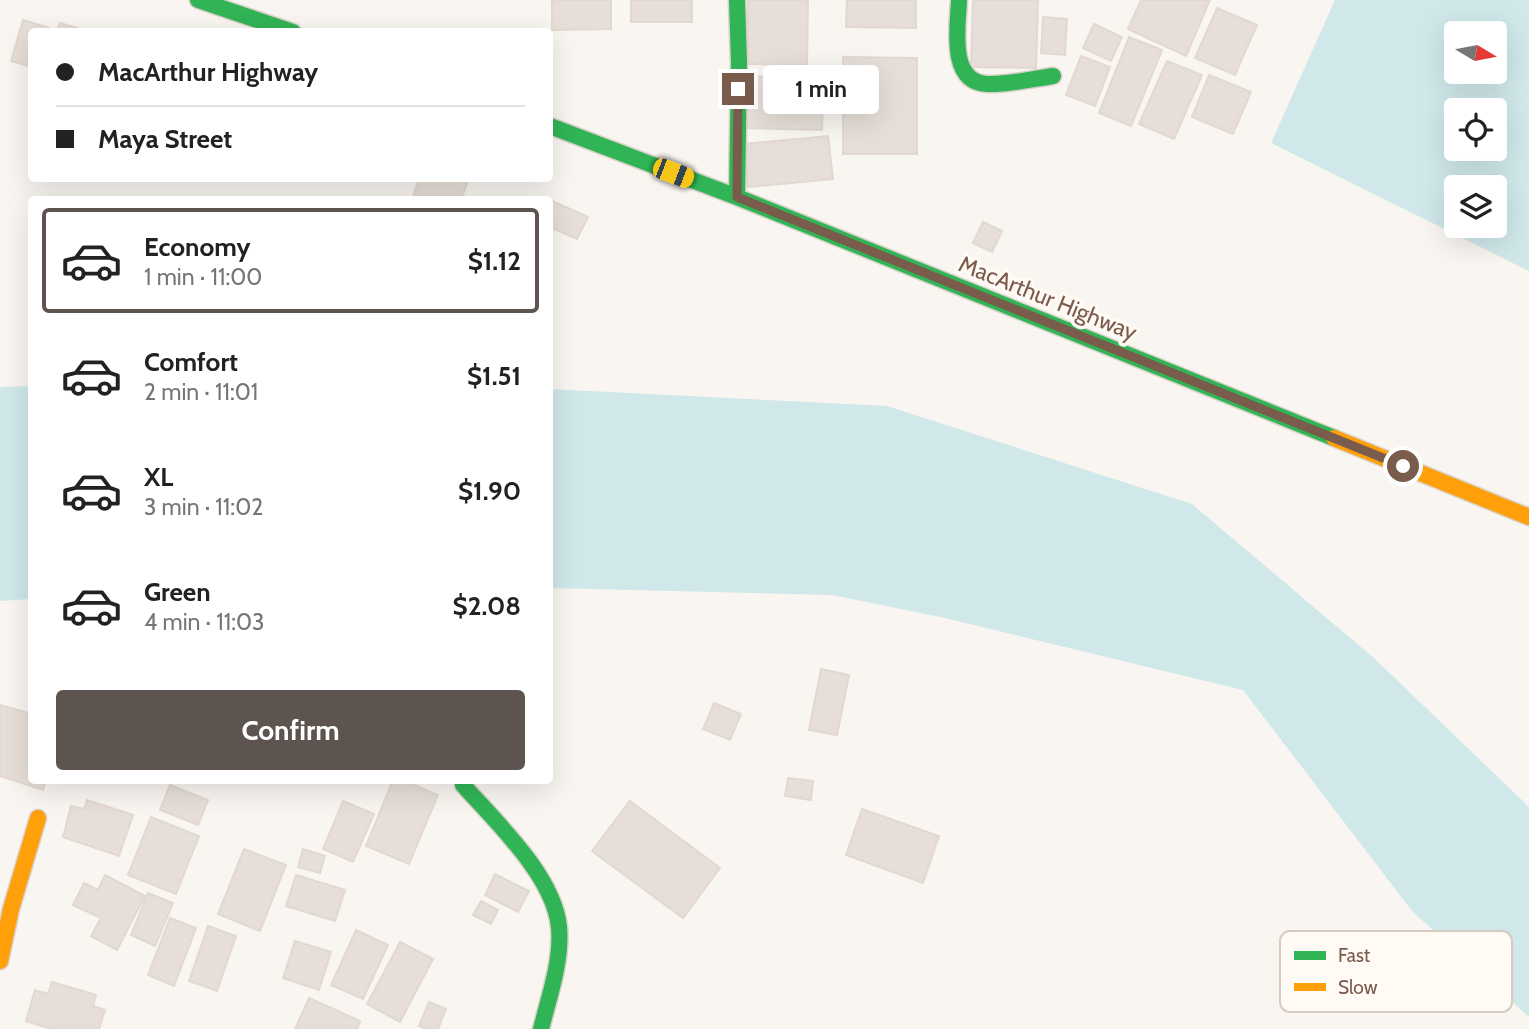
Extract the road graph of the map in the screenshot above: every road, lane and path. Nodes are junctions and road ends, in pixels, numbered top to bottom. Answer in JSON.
{"nodes":[{"id":1,"x":198,"y":0,"type":"edge"},
{"id":2,"x":737,"y":0,"type":"edge"},
{"id":3,"x":960,"y":0,"type":"edge"},
{"id":4,"x":281,"y":28,"type":"edge"},
{"id":5,"x":1053,"y":76,"type":"dead end"},
{"id":6,"x":553,"y":126,"type":"edge"},
{"id":7,"x":737,"y":197,"type":"junction"},
{"id":8,"x":1529,"y":517,"type":"edge"},
{"id":9,"x":463,"y":785,"type":"dead end"},
{"id":10,"x":38,"y":818,"type":"dead end"},
{"id":11,"x":0,"y":961,"type":"edge"},
{"id":12,"x":541,"y":1029,"type":"edge"}],
"edges":[{"from":1,"to":4,"type":"main road"},
{"from":2,"to":7,"type":"main road"},
{"from":3,"to":5,"type":"main road"},
{"from":6,"to":7,"type":"main road","name":"MacArthur Highway"},
{"from":7,"to":8,"type":"main road","name":"MacArthur Highway"},
{"from":9,"to":12,"type":"main road"},
{"from":10,"to":11,"type":"main road"}]}
